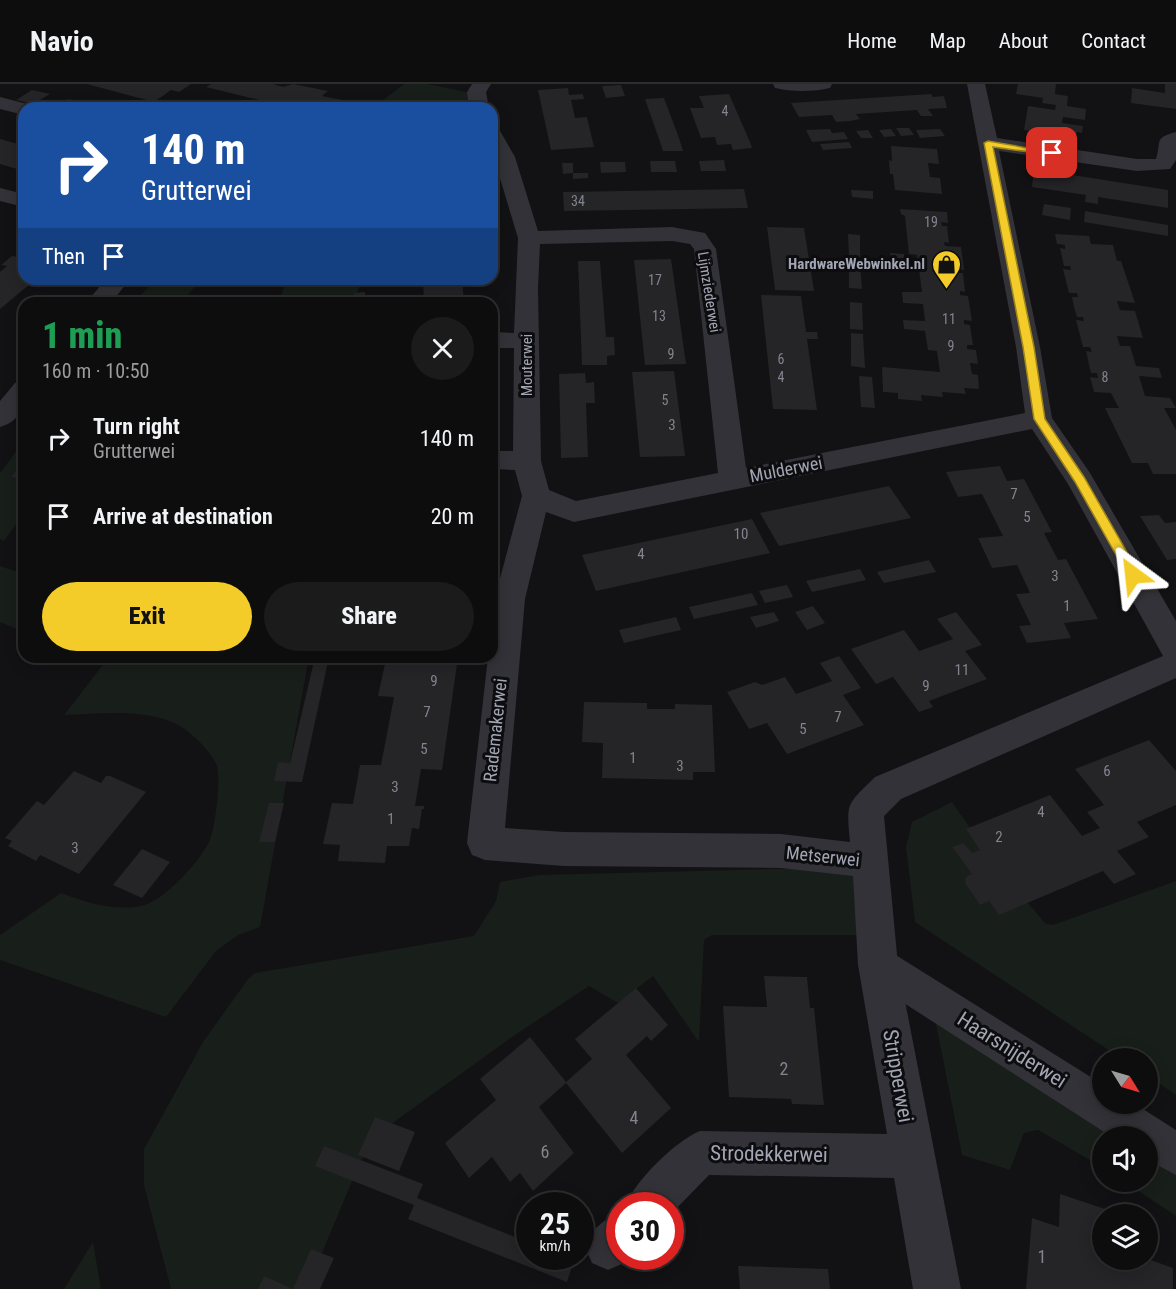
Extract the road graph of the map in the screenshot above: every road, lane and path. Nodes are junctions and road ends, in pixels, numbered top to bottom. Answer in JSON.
{"nodes":[{"id":1,"x":782,"y":84,"type":"edge"},
{"id":2,"x":823,"y":84,"type":"edge"},
{"id":3,"x":976,"y":84,"type":"edge"},
{"id":4,"x":0,"y":103,"type":"edge"},
{"id":5,"x":18,"y":108,"type":"edge"},
{"id":6,"x":1176,"y":138,"type":"edge"},
{"id":7,"x":988,"y":143,"type":"junction"},
{"id":8,"x":498,"y":144,"type":"edge"},
{"id":9,"x":0,"y":194,"type":"edge"},
{"id":10,"x":18,"y":199,"type":"edge"},
{"id":11,"x":529,"y":238,"type":"junction"},
{"id":12,"x":113,"y":285,"type":"edge"},
{"id":13,"x":103,"y":297,"type":"edge"},
{"id":14,"x":498,"y":340,"type":"edge"},
{"id":15,"x":526,"y":341,"type":"junction"},
{"id":16,"x":1039,"y":419,"type":"junction"},
{"id":17,"x":498,"y":460,"type":"edge"},
{"id":18,"x":527,"y":461,"type":"junction"},
{"id":19,"x":733,"y":479,"type":"junction"},
{"id":20,"x":536,"y":495,"type":"junction"},
{"id":21,"x":501,"y":599,"type":"edge"},
{"id":22,"x":498,"y":645,"type":"edge"},
{"id":23,"x":1176,"y":650,"type":"edge"},
{"id":24,"x":497,"y":663,"type":"edge"},
{"id":25,"x":1176,"y":663,"type":"edge"},
{"id":26,"x":485,"y":843,"type":"joint"},
{"id":27,"x":871,"y":861,"type":"junction"},
{"id":28,"x":878,"y":965,"type":"junction"},
{"id":29,"x":1176,"y":1154,"type":"edge"},
{"id":30,"x":912,"y":1156,"type":"junction"},
{"id":31,"x":662,"y":1192,"type":"edge"},
{"id":32,"x":937,"y":1289,"type":"edge"}],
"edges":[{"from":1,"to":2,"type":"street"},
{"from":3,"to":7,"type":"street"},
{"from":4,"to":5,"type":"street"},
{"from":6,"to":7,"type":"street"},
{"from":7,"to":16,"type":"street"},
{"from":8,"to":11,"type":"street","name":"Mouterwei"},
{"from":9,"to":10,"type":"street"},
{"from":11,"to":15,"type":"street","name":"Mouterwei"},
{"from":11,"to":19,"type":"street","name":"Lijmziederwei"},
{"from":12,"to":13,"type":"street"},
{"from":14,"to":15,"type":"street"},
{"from":15,"to":18,"type":"street","name":"Mouterwei"},
{"from":16,"to":19,"type":"street","name":"Mulderwei"},
{"from":16,"to":23,"type":"street"},
{"from":17,"to":18,"type":"street"},
{"from":18,"to":20,"type":"street","name":"Mouterwei"},
{"from":19,"to":20,"type":"street","name":"Mulderwei"},
{"from":20,"to":21,"type":"street","name":"Mouterwei"},
{"from":21,"to":22,"type":"street","name":"Rademakerwei"},
{"from":24,"to":26,"type":"street","name":"Rademakerwei"},
{"from":25,"to":27,"type":"street","name":"Metserwei"},
{"from":26,"to":27,"type":"street","name":"Metserwei"},
{"from":27,"to":28,"type":"street","name":"Stripperwei"},
{"from":28,"to":29,"type":"street","name":"Haarsnijderwei"},
{"from":28,"to":30,"type":"street","name":"Stripperwei"},
{"from":30,"to":31,"type":"street","name":"Strodekkerwei"},
{"from":30,"to":32,"type":"street","name":"Stripperwei"}]}
